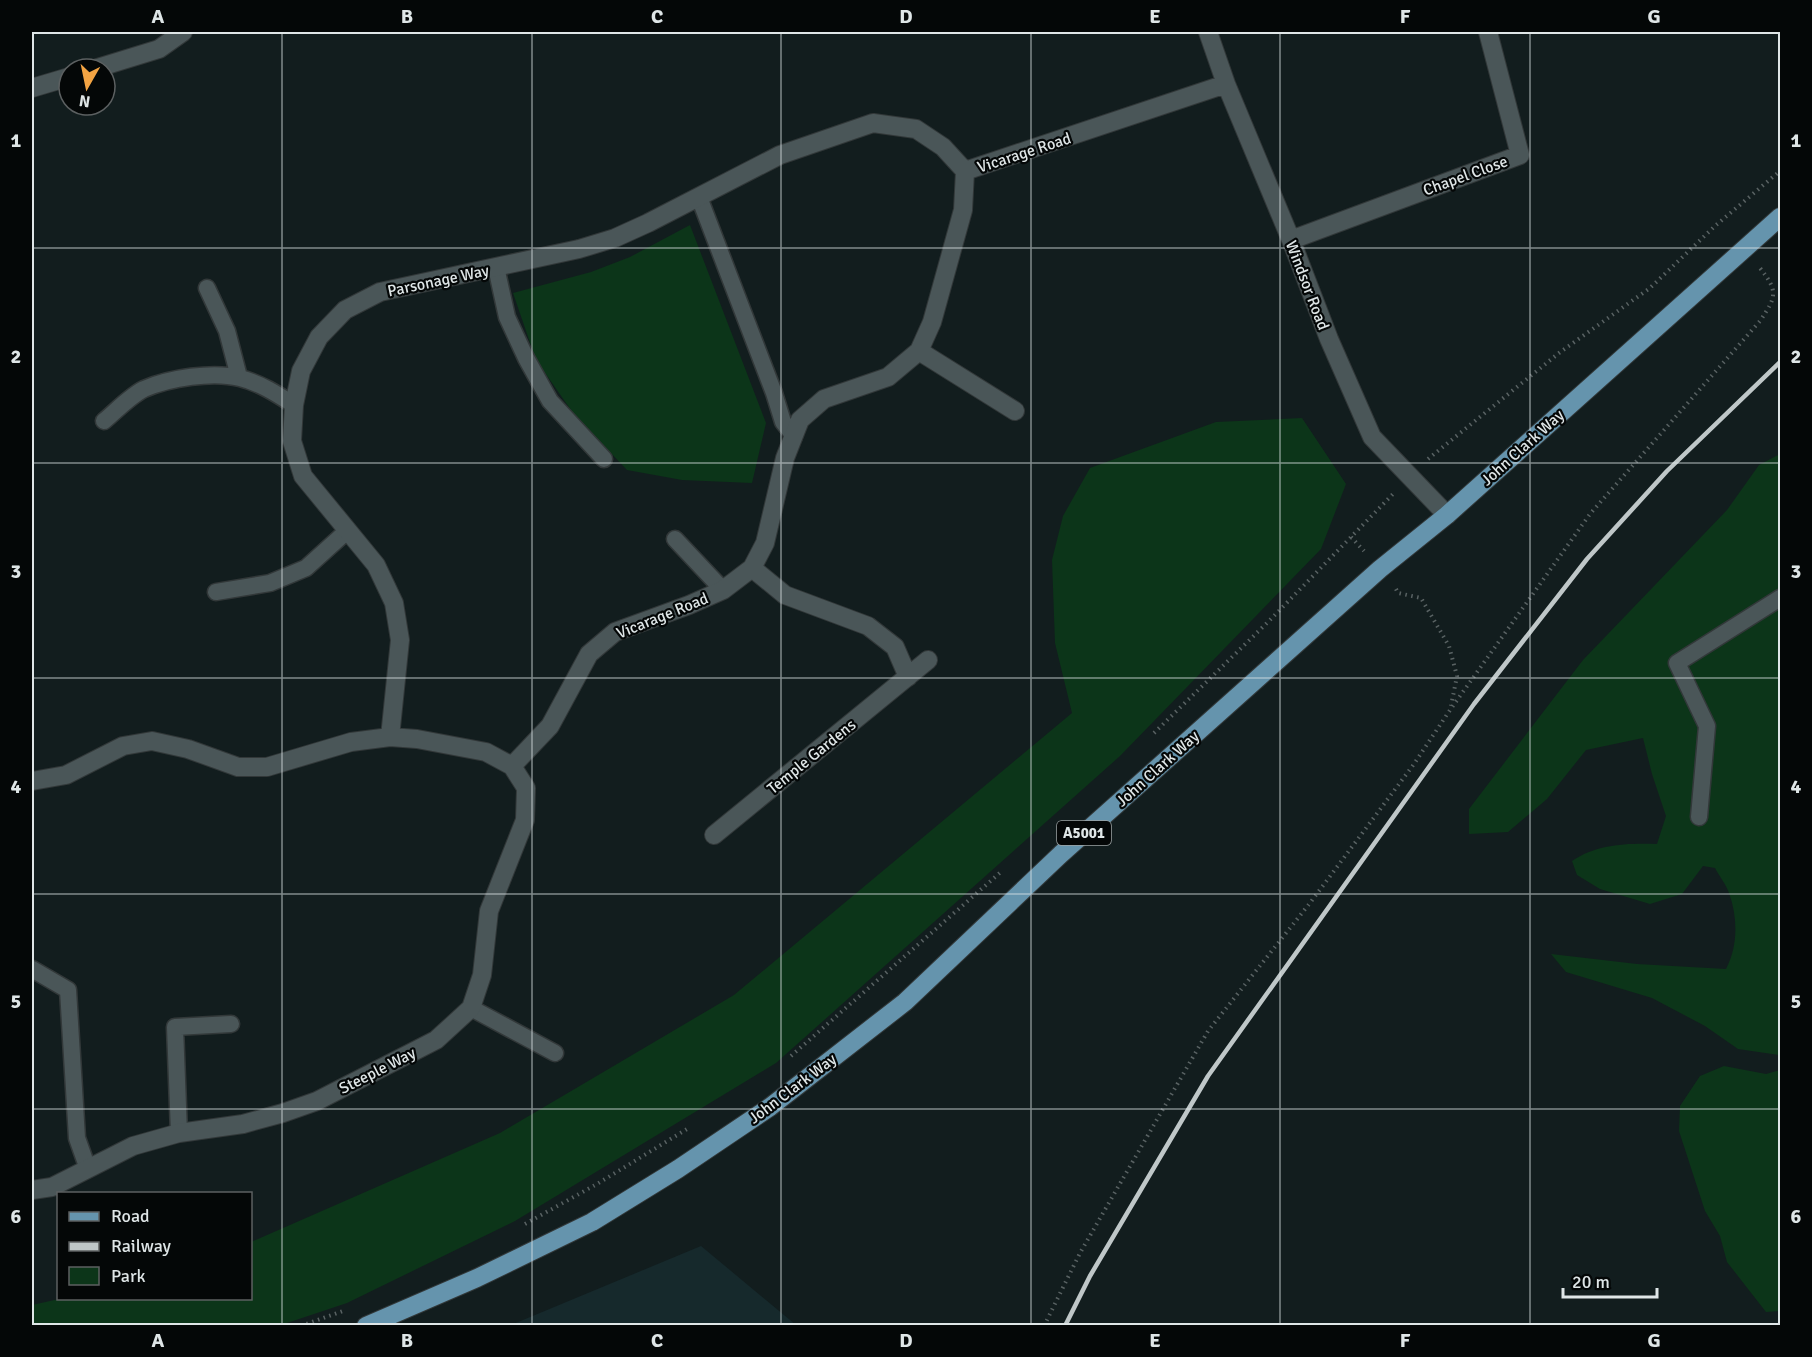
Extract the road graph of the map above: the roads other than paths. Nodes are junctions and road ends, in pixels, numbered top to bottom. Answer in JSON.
{"nodes":[{"id":1,"x":183,"y":32,"type":"edge"},
{"id":2,"x":1208,"y":32,"type":"edge"},
{"id":3,"x":1488,"y":32,"type":"edge"},
{"id":4,"x":117,"y":62,"type":"edge"},
{"id":5,"x":57,"y":81,"type":"edge"},
{"id":6,"x":1226,"y":84,"type":"junction"},
{"id":7,"x":32,"y":88,"type":"edge"},
{"id":8,"x":965,"y":171,"type":"junction"},
{"id":9,"x":699,"y":197,"type":"junction"},
{"id":10,"x":1780,"y":217,"type":"edge"},
{"id":11,"x":1291,"y":240,"type":"junction"},
{"id":12,"x":496,"y":267,"type":"junction"},
{"id":13,"x":207,"y":288,"type":"dead end"},
{"id":14,"x":919,"y":351,"type":"junction"},
{"id":15,"x":239,"y":377,"type":"junction"},
{"id":16,"x":294,"y":405,"type":"junction"},
{"id":17,"x":1015,"y":411,"type":"dead end"},
{"id":18,"x":104,"y":421,"type":"dead end"},
{"id":19,"x":794,"y":436,"type":"junction"},
{"id":20,"x":604,"y":459,"type":"dead end"},
{"id":21,"x":1446,"y":515,"type":"junction"},
{"id":22,"x":347,"y":531,"type":"junction"},
{"id":23,"x":675,"y":539,"type":"dead end"},
{"id":24,"x":752,"y":568,"type":"junction"},
{"id":25,"x":723,"y":590,"type":"junction"},
{"id":26,"x":216,"y":592,"type":"dead end"},
{"id":27,"x":1780,"y":598,"type":"edge"},
{"id":28,"x":928,"y":660,"type":"dead end"},
{"id":29,"x":908,"y":677,"type":"junction"},
{"id":30,"x":390,"y":737,"type":"junction"},
{"id":31,"x":512,"y":766,"type":"junction"},
{"id":32,"x":32,"y":781,"type":"edge"},
{"id":33,"x":1699,"y":817,"type":"dead end"},
{"id":34,"x":714,"y":835,"type":"dead end"},
{"id":35,"x":32,"y":969,"type":"edge"},
{"id":36,"x":471,"y":1008,"type":"junction"},
{"id":37,"x":231,"y":1024,"type":"dead end"},
{"id":38,"x":555,"y":1053,"type":"dead end"},
{"id":39,"x":178,"y":1132,"type":"junction"},
{"id":40,"x":88,"y":1169,"type":"junction"},
{"id":41,"x":32,"y":1190,"type":"edge"},
{"id":42,"x":366,"y":1326,"type":"edge"}],
"edges":[{"from":1,"to":4,"type":"street"},
{"from":2,"to":6,"type":"street","name":"Windsor Road"},
{"from":3,"to":11,"type":"street","name":"Chapel Close"},
{"from":5,"to":7,"type":"street"},
{"from":6,"to":8,"type":"street","name":"Vicarage Road"},
{"from":6,"to":11,"type":"street","name":"Windsor Road"},
{"from":8,"to":9,"type":"street","name":"Parsonage Way"},
{"from":8,"to":14,"type":"street","name":"Vicarage Road"},
{"from":9,"to":12,"type":"street","name":"Parsonage Way"},
{"from":9,"to":19,"type":"lane"},
{"from":10,"to":21,"type":"main road","name":"John Clark Way","number":"A5001"},
{"from":11,"to":21,"type":"street","name":"Windsor Road"},
{"from":12,"to":16,"type":"street","name":"Parsonage Way"},
{"from":12,"to":20,"type":"lane"},
{"from":13,"to":15,"type":"lane"},
{"from":14,"to":17,"type":"street"},
{"from":14,"to":19,"type":"street","name":"Vicarage Road"},
{"from":15,"to":16,"type":"lane"},
{"from":15,"to":18,"type":"lane"},
{"from":16,"to":22,"type":"street","name":"Parsonage Way"},
{"from":19,"to":24,"type":"street","name":"Vicarage Road"},
{"from":21,"to":42,"type":"main road","name":"John Clark Way","number":"A5001"},
{"from":22,"to":26,"type":"lane"},
{"from":22,"to":30,"type":"street","name":"Parsonage Way"},
{"from":23,"to":25,"type":"lane"},
{"from":24,"to":25,"type":"street","name":"Vicarage Road"},
{"from":24,"to":29,"type":"street"},
{"from":25,"to":31,"type":"street","name":"Vicarage Road"},
{"from":27,"to":33,"type":"lane"},
{"from":28,"to":29,"type":"street","name":"Temple Gardens"},
{"from":29,"to":34,"type":"street","name":"Temple Gardens"},
{"from":30,"to":31,"type":"street"},
{"from":30,"to":32,"type":"street"},
{"from":31,"to":36,"type":"street","name":"Steeple Way"},
{"from":35,"to":40,"type":"lane"},
{"from":36,"to":38,"type":"lane"},
{"from":36,"to":39,"type":"street","name":"Steeple Way"},
{"from":37,"to":39,"type":"lane"},
{"from":39,"to":40,"type":"street","name":"Steeple Way"},
{"from":40,"to":41,"type":"street","name":"Steeple Way"}]}
